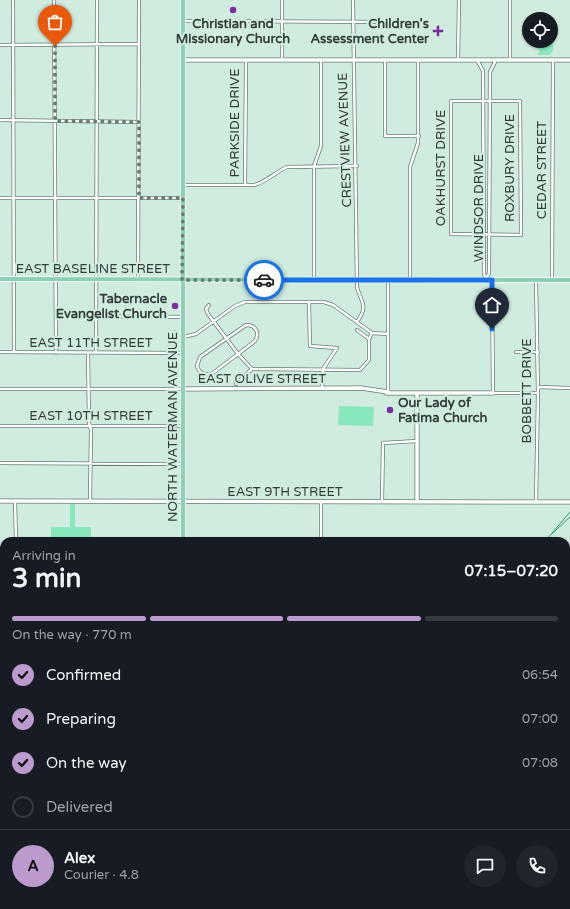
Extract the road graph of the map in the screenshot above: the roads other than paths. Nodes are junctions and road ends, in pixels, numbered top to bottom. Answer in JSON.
{"nodes":[{"id":1,"x":13,"y":0,"type":"edge"},
{"id":2,"x":54,"y":0,"type":"edge"},
{"id":3,"x":97,"y":0,"type":"edge"},
{"id":4,"x":139,"y":0,"type":"edge"},
{"id":5,"x":183,"y":0,"type":"edge"},
{"id":6,"x":282,"y":0,"type":"edge"},
{"id":7,"x":353,"y":0,"type":"edge"},
{"id":8,"x":458,"y":0,"type":"edge"},
{"id":9,"x":510,"y":0,"type":"edge"},
{"id":10,"x":183,"y":21,"type":"junction"},
{"id":11,"x":282,"y":22,"type":"junction"},
{"id":12,"x":353,"y":22,"type":"junction"},
{"id":13,"x":382,"y":22,"type":"dead end"},
{"id":14,"x":97,"y":44,"type":"junction"},
{"id":15,"x":139,"y":44,"type":"junction"},
{"id":16,"x":0,"y":45,"type":"edge"},
{"id":17,"x":13,"y":45,"type":"junction"},
{"id":18,"x":55,"y":46,"type":"junction"},
{"id":19,"x":183,"y":60,"type":"junction"},
{"id":20,"x":282,"y":60,"type":"junction"},
{"id":21,"x":353,"y":60,"type":"junction"},
{"id":22,"x":385,"y":60,"type":"junction"},
{"id":23,"x":458,"y":60,"type":"junction"},
{"id":24,"x":477,"y":60,"type":"junction"},
{"id":25,"x":496,"y":60,"type":"junction"},
{"id":26,"x":510,"y":60,"type":"junction"},
{"id":27,"x":553,"y":60,"type":"junction"},
{"id":28,"x":570,"y":60,"type":"edge"},
{"id":29,"x":246,"y":61,"type":"junction"},
{"id":30,"x":321,"y":61,"type":"junction"},
{"id":31,"x":418,"y":61,"type":"junction"},
{"id":32,"x":484,"y":101,"type":"junction"},
{"id":33,"x":489,"y":101,"type":"junction"},
{"id":34,"x":0,"y":120,"type":"edge"},
{"id":35,"x":13,"y":120,"type":"junction"},
{"id":36,"x":55,"y":121,"type":"junction"},
{"id":37,"x":97,"y":122,"type":"junction"},
{"id":38,"x":139,"y":122,"type":"junction"},
{"id":39,"x":419,"y":136,"type":"junction"},
{"id":40,"x":314,"y":166,"type":"junction"},
{"id":41,"x":357,"y":166,"type":"junction"},
{"id":42,"x":489,"y":169,"type":"junction"},
{"id":43,"x":484,"y":170,"type":"junction"},
{"id":44,"x":183,"y":185,"type":"junction"},
{"id":45,"x":245,"y":185,"type":"junction"},
{"id":46,"x":0,"y":198,"type":"edge"},
{"id":47,"x":14,"y":198,"type":"junction"},
{"id":48,"x":55,"y":198,"type":"junction"},
{"id":49,"x":97,"y":198,"type":"junction"},
{"id":50,"x":139,"y":198,"type":"junction"},
{"id":51,"x":183,"y":198,"type":"junction"},
{"id":52,"x":489,"y":234,"type":"junction"},
{"id":53,"x":484,"y":235,"type":"junction"},
{"id":54,"x":0,"y":279,"type":"edge"},
{"id":55,"x":14,"y":279,"type":"junction"},
{"id":56,"x":55,"y":279,"type":"junction"},
{"id":57,"x":96,"y":280,"type":"junction"},
{"id":58,"x":138,"y":280,"type":"junction"},
{"id":59,"x":182,"y":280,"type":"junction"},
{"id":60,"x":314,"y":280,"type":"junction"},
{"id":61,"x":357,"y":280,"type":"junction"},
{"id":62,"x":388,"y":280,"type":"junction"},
{"id":63,"x":410,"y":280,"type":"junction"},
{"id":64,"x":486,"y":280,"type":"junction"},
{"id":65,"x":492,"y":280,"type":"junction"},
{"id":66,"x":536,"y":280,"type":"junction"},
{"id":67,"x":552,"y":280,"type":"junction"},
{"id":68,"x":570,"y":280,"type":"edge"},
{"id":69,"x":309,"y":302,"type":"junction"},
{"id":70,"x":208,"y":306,"type":"dead end"},
{"id":71,"x":96,"y":316,"type":"junction"},
{"id":72,"x":182,"y":316,"type":"junction"},
{"id":73,"x":214,"y":322,"type":"junction"},
{"id":74,"x":357,"y":322,"type":"junction"},
{"id":75,"x":357,"y":330,"type":"dead end"},
{"id":76,"x":372,"y":333,"type":"junction"},
{"id":77,"x":388,"y":334,"type":"junction"},
{"id":78,"x":183,"y":337,"type":"junction"},
{"id":79,"x":226,"y":338,"type":"junction"},
{"id":80,"x":369,"y":339,"type":"junction"},
{"id":81,"x":0,"y":352,"type":"edge"},
{"id":82,"x":14,"y":352,"type":"junction"},
{"id":83,"x":516,"y":352,"type":"dead end"},
{"id":84,"x":538,"y":352,"type":"junction"},
{"id":85,"x":56,"y":353,"type":"junction"},
{"id":86,"x":88,"y":353,"type":"junction"},
{"id":87,"x":96,"y":353,"type":"junction"},
{"id":88,"x":183,"y":353,"type":"junction"},
{"id":89,"x":238,"y":354,"type":"junction"},
{"id":90,"x":252,"y":369,"type":"junction"},
{"id":91,"x":323,"y":369,"type":"junction"},
{"id":92,"x":236,"y":384,"type":"dead end"},
{"id":93,"x":322,"y":388,"type":"junction"},
{"id":94,"x":538,"y":388,"type":"junction"},
{"id":95,"x":570,"y":388,"type":"edge"},
{"id":96,"x":0,"y":389,"type":"edge"},
{"id":97,"x":183,"y":389,"type":"junction"},
{"id":98,"x":88,"y":390,"type":"junction"},
{"id":99,"x":388,"y":392,"type":"junction"},
{"id":100,"x":417,"y":393,"type":"junction"},
{"id":101,"x":493,"y":393,"type":"junction"},
{"id":102,"x":538,"y":393,"type":"junction"},
{"id":103,"x":0,"y":426,"type":"edge"},
{"id":104,"x":90,"y":426,"type":"junction"},
{"id":105,"x":182,"y":426,"type":"junction"},
{"id":106,"x":417,"y":441,"type":"junction"},
{"id":107,"x":0,"y":463,"type":"edge"},
{"id":108,"x":91,"y":463,"type":"junction"},
{"id":109,"x":182,"y":464,"type":"junction"},
{"id":110,"x":0,"y":501,"type":"edge"},
{"id":111,"x":15,"y":501,"type":"junction"},
{"id":112,"x":90,"y":501,"type":"junction"},
{"id":113,"x":183,"y":502,"type":"junction"},
{"id":114,"x":321,"y":502,"type":"junction"},
{"id":115,"x":382,"y":502,"type":"junction"},
{"id":116,"x":417,"y":502,"type":"junction"},
{"id":117,"x":536,"y":502,"type":"junction"},
{"id":118,"x":570,"y":502,"type":"edge"},
{"id":119,"x":16,"y":537,"type":"edge"},
{"id":120,"x":183,"y":537,"type":"edge"},
{"id":121,"x":321,"y":537,"type":"edge"}],
"edges":[{"from":1,"to":17,"type":"street"},
{"from":2,"to":18,"type":"street"},
{"from":3,"to":14,"type":"street"},
{"from":4,"to":15,"type":"street"},
{"from":5,"to":10,"type":"main road","name":"NORTH WATERMAN AVENUE"},
{"from":6,"to":11,"type":"street"},
{"from":7,"to":12,"type":"street","name":"CRESTVIEW AVENUE"},
{"from":8,"to":23,"type":"street"},
{"from":9,"to":26,"type":"street"},
{"from":10,"to":11,"type":"street"},
{"from":10,"to":19,"type":"main road","name":"NORTH WATERMAN AVENUE"},
{"from":11,"to":12,"type":"street"},
{"from":11,"to":20,"type":"street"},
{"from":12,"to":13,"type":"street"},
{"from":12,"to":21,"type":"street","name":"CRESTVIEW AVENUE"},
{"from":14,"to":15,"type":"street"},
{"from":14,"to":18,"type":"street"},
{"from":14,"to":37,"type":"street"},
{"from":15,"to":38,"type":"street"},
{"from":16,"to":17,"type":"street"},
{"from":17,"to":18,"type":"street"},
{"from":17,"to":35,"type":"street"},
{"from":18,"to":36,"type":"street"},
{"from":19,"to":29,"type":"street"},
{"from":19,"to":44,"type":"main road","name":"NORTH WATERMAN AVENUE"},
{"from":20,"to":29,"type":"street"},
{"from":20,"to":30,"type":"street"},
{"from":21,"to":22,"type":"street"},
{"from":21,"to":30,"type":"street"},
{"from":21,"to":41,"type":"street","name":"CRESTVIEW AVENUE"},
{"from":22,"to":31,"type":"street"},
{"from":22,"to":39,"type":"street"},
{"from":23,"to":24,"type":"street"},
{"from":23,"to":31,"type":"street"},
{"from":24,"to":25,"type":"street"},
{"from":24,"to":32,"type":"street","name":"WINDSOR DRIVE"},
{"from":25,"to":26,"type":"street"},
{"from":25,"to":33,"type":"street","name":"WINDSOR DRIVE"},
{"from":26,"to":27,"type":"street"},
{"from":27,"to":28,"type":"street"},
{"from":27,"to":67,"type":"street","name":"CEDAR STREET"},
{"from":29,"to":45,"type":"street","name":"PARKSIDE DRIVE"},
{"from":30,"to":40,"type":"street"},
{"from":31,"to":39,"type":"street"},
{"from":32,"to":33,"type":"street","name":"ROXBURY DRIVE"},
{"from":32,"to":43,"type":"street","name":"WINDSOR DRIVE"},
{"from":32,"to":53,"type":"street","name":"OAKHURST DRIVE"},
{"from":33,"to":42,"type":"street","name":"WINDSOR DRIVE"},
{"from":33,"to":52,"type":"street","name":"ROXBURY DRIVE"},
{"from":34,"to":35,"type":"street"},
{"from":35,"to":36,"type":"street"},
{"from":35,"to":47,"type":"street"},
{"from":36,"to":37,"type":"street"},
{"from":36,"to":48,"type":"street"},
{"from":37,"to":38,"type":"street"},
{"from":37,"to":49,"type":"street"},
{"from":38,"to":50,"type":"street"},
{"from":39,"to":63,"type":"street"},
{"from":40,"to":41,"type":"street"},
{"from":40,"to":45,"type":"street"},
{"from":40,"to":60,"type":"street"},
{"from":41,"to":61,"type":"street","name":"CRESTVIEW AVENUE"},
{"from":42,"to":43,"type":"street"},
{"from":42,"to":52,"type":"street","name":"WINDSOR DRIVE"},
{"from":43,"to":53,"type":"street","name":"WINDSOR DRIVE"},
{"from":44,"to":45,"type":"street"},
{"from":44,"to":51,"type":"main road","name":"NORTH WATERMAN AVENUE"},
{"from":46,"to":47,"type":"street"},
{"from":47,"to":48,"type":"street"},
{"from":47,"to":55,"type":"street"},
{"from":48,"to":49,"type":"street"},
{"from":48,"to":56,"type":"street"},
{"from":49,"to":50,"type":"street"},
{"from":49,"to":57,"type":"street"},
{"from":50,"to":51,"type":"street"},
{"from":50,"to":58,"type":"street"},
{"from":51,"to":59,"type":"main road","name":"NORTH WATERMAN AVENUE"},
{"from":52,"to":53,"type":"street","name":"ROXBURY DRIVE"},
{"from":52,"to":64,"type":"street","name":"WINDSOR DRIVE"},
{"from":53,"to":64,"type":"street","name":"WINDSOR DRIVE"},
{"from":54,"to":55,"type":"main road","name":"EAST BASELINE STREET"},
{"from":55,"to":56,"type":"main road","name":"EAST BASELINE STREET"},
{"from":55,"to":82,"type":"street"},
{"from":56,"to":57,"type":"main road","name":"EAST BASELINE STREET"},
{"from":56,"to":85,"type":"street"},
{"from":57,"to":58,"type":"main road","name":"EAST BASELINE STREET"},
{"from":57,"to":71,"type":"street"},
{"from":58,"to":59,"type":"main road","name":"EAST BASELINE STREET"},
{"from":59,"to":60,"type":"main road","name":"EAST BASELINE STREET"},
{"from":59,"to":72,"type":"main road","name":"NORTH WATERMAN AVENUE"},
{"from":60,"to":61,"type":"main road","name":"EAST BASELINE STREET"},
{"from":61,"to":62,"type":"main road","name":"EAST BASELINE STREET"},
{"from":61,"to":74,"type":"street","name":"CRESTVIEW AVENUE"},
{"from":62,"to":63,"type":"main road","name":"EAST BASELINE STREET"},
{"from":62,"to":77,"type":"street"},
{"from":63,"to":64,"type":"main road","name":"EAST BASELINE STREET"},
{"from":64,"to":65,"type":"main road","name":"EAST BASELINE STREET"},
{"from":65,"to":66,"type":"main road","name":"EAST BASELINE STREET"},
{"from":65,"to":101,"type":"street"},
{"from":66,"to":67,"type":"main road","name":"EAST BASELINE STREET"},
{"from":66,"to":84,"type":"street","name":"BOBBETT DRIVE"},
{"from":67,"to":68,"type":"main road","name":"EAST BASELINE STREET"},
{"from":69,"to":73,"type":"street"},
{"from":69,"to":74,"type":"street"},
{"from":69,"to":91,"type":"street"},
{"from":70,"to":73,"type":"street"},
{"from":71,"to":72,"type":"street"},
{"from":71,"to":87,"type":"street"},
{"from":72,"to":78,"type":"main road","name":"NORTH WATERMAN AVENUE"},
{"from":73,"to":78,"type":"street"},
{"from":73,"to":79,"type":"street"},
{"from":74,"to":76,"type":"street"},
{"from":75,"to":80,"type":"street"},
{"from":76,"to":77,"type":"street"},
{"from":76,"to":80,"type":"street"},
{"from":77,"to":99,"type":"street"},
{"from":78,"to":88,"type":"main road","name":"NORTH WATERMAN AVENUE"},
{"from":79,"to":89,"type":"street"},
{"from":79,"to":89,"type":"street"},
{"from":79,"to":89,"type":"street"},
{"from":80,"to":91,"type":"street"},
{"from":81,"to":82,"type":"street","name":"EAST 11TH STREET"},
{"from":82,"to":85,"type":"street","name":"EAST 11TH STREET"},
{"from":83,"to":84,"type":"street"},
{"from":84,"to":94,"type":"street","name":"BOBBETT DRIVE"},
{"from":85,"to":86,"type":"street","name":"EAST 11TH STREET"},
{"from":86,"to":87,"type":"street","name":"EAST 11TH STREET"},
{"from":86,"to":98,"type":"street"},
{"from":87,"to":88,"type":"street","name":"EAST 11TH STREET"},
{"from":88,"to":97,"type":"main road","name":"NORTH WATERMAN AVENUE"},
{"from":89,"to":90,"type":"street"},
{"from":90,"to":91,"type":"street"},
{"from":90,"to":92,"type":"street"},
{"from":91,"to":93,"type":"street"},
{"from":93,"to":97,"type":"street","name":"EAST OLIVE STREET"},
{"from":93,"to":99,"type":"street","name":"EAST OLIVE STREET"},
{"from":94,"to":95,"type":"street"},
{"from":94,"to":102,"type":"street","name":"BOBBETT DRIVE"},
{"from":96,"to":98,"type":"street","name":"EAST OLIVE STREET"},
{"from":97,"to":98,"type":"street","name":"EAST OLIVE STREET"},
{"from":97,"to":105,"type":"main road","name":"NORTH WATERMAN AVENUE"},
{"from":98,"to":104,"type":"street"},
{"from":99,"to":100,"type":"street","name":"EAST OLIVE STREET"},
{"from":100,"to":101,"type":"street","name":"EAST OLIVE STREET"},
{"from":100,"to":106,"type":"street"},
{"from":101,"to":102,"type":"street"},
{"from":102,"to":117,"type":"street","name":"BOBBETT DRIVE"},
{"from":103,"to":104,"type":"street","name":"EAST 10TH STREET"},
{"from":104,"to":105,"type":"street","name":"EAST 10TH STREET"},
{"from":104,"to":108,"type":"street"},
{"from":105,"to":109,"type":"main road","name":"NORTH WATERMAN AVENUE"},
{"from":106,"to":115,"type":"street"},
{"from":106,"to":116,"type":"street"},
{"from":107,"to":108,"type":"street"},
{"from":108,"to":109,"type":"street"},
{"from":108,"to":112,"type":"street"},
{"from":109,"to":113,"type":"main road","name":"NORTH WATERMAN AVENUE"},
{"from":110,"to":111,"type":"street","name":"EAST 9TH STREET"},
{"from":111,"to":112,"type":"street","name":"EAST 9TH STREET"},
{"from":111,"to":119,"type":"street"},
{"from":112,"to":113,"type":"street","name":"EAST 9TH STREET"},
{"from":113,"to":114,"type":"street","name":"EAST 9TH STREET"},
{"from":113,"to":120,"type":"main road","name":"NORTH WATERMAN AVENUE"},
{"from":114,"to":115,"type":"street","name":"EAST 9TH STREET"},
{"from":114,"to":121,"type":"street"},
{"from":115,"to":116,"type":"street","name":"EAST 9TH STREET"},
{"from":116,"to":117,"type":"street","name":"EAST 9TH STREET"},
{"from":117,"to":118,"type":"street","name":"EAST 9TH STREET"}]}
